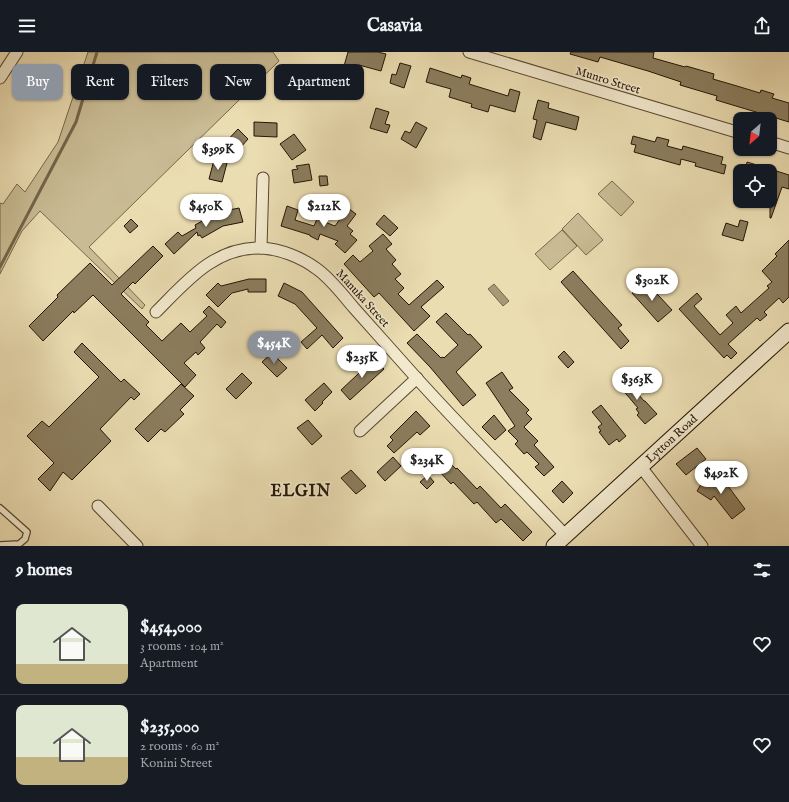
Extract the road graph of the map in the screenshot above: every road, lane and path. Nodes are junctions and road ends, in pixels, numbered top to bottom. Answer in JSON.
{"nodes":[{"id":1,"x":17,"y":52,"type":"edge"},
{"id":2,"x":469,"y":52,"type":"edge"},
{"id":3,"x":0,"y":78,"type":"edge"},
{"id":4,"x":733,"y":131,"type":"edge"},
{"id":5,"x":777,"y":144,"type":"edge"},
{"id":6,"x":789,"y":148,"type":"edge"},
{"id":7,"x":264,"y":178,"type":"dead end"},
{"id":8,"x":261,"y":248,"type":"junction"},
{"id":9,"x":156,"y":312,"type":"dead end"},
{"id":10,"x":789,"y":331,"type":"edge"},
{"id":11,"x":417,"y":378,"type":"junction"},
{"id":12,"x":360,"y":431,"type":"dead end"},
{"id":13,"x":641,"y":467,"type":"junction"},
{"id":14,"x":98,"y":506,"type":"dead end"},
{"id":15,"x":0,"y":508,"type":"edge"},
{"id":16,"x":566,"y":536,"type":"junction"},
{"id":17,"x":0,"y":546,"type":"edge"},
{"id":18,"x":137,"y":546,"type":"edge"},
{"id":19,"x":554,"y":546,"type":"edge"},
{"id":20,"x":702,"y":546,"type":"edge"}],
"edges":[{"from":1,"to":3,"type":"street"},
{"from":2,"to":4,"type":"street","name":"Munro Street"},
{"from":5,"to":6,"type":"street"},
{"from":7,"to":8,"type":"street"},
{"from":8,"to":9,"type":"street","name":"Manuka Street"},
{"from":8,"to":11,"type":"street","name":"Manuka Street"},
{"from":10,"to":13,"type":"main road","name":"Lytton Road"},
{"from":11,"to":12,"type":"street"},
{"from":11,"to":16,"type":"street","name":"Manuka Street"},
{"from":13,"to":16,"type":"main road","name":"Lytton Road"},
{"from":13,"to":20,"type":"street"},
{"from":14,"to":18,"type":"street"},
{"from":15,"to":17,"type":"lane"},
{"from":16,"to":19,"type":"main road","name":"Lytton Road"}]}
